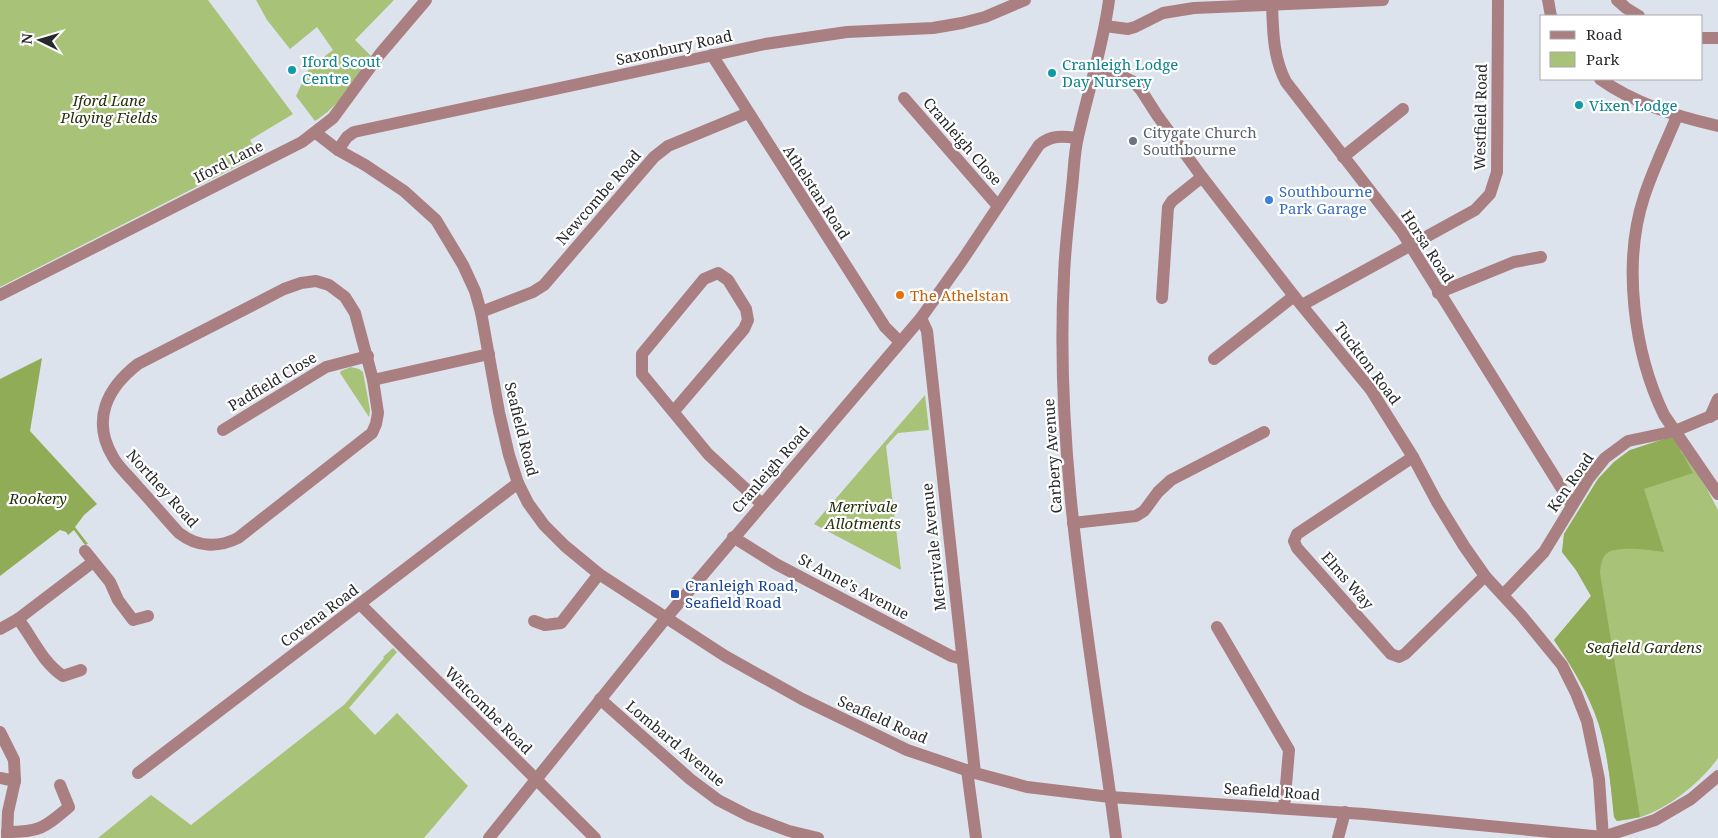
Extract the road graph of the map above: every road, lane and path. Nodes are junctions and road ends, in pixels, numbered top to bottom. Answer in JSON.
{"nodes":[{"id":1,"x":426,"y":0,"type":"edge"},
{"id":2,"x":1025,"y":0,"type":"edge"},
{"id":3,"x":1109,"y":0,"type":"edge"},
{"id":4,"x":1383,"y":0,"type":"edge"},
{"id":5,"x":1498,"y":0,"type":"edge"},
{"id":6,"x":1548,"y":0,"type":"edge"},
{"id":7,"x":1617,"y":0,"type":"edge"},
{"id":8,"x":1241,"y":3,"type":"edge"},
{"id":9,"x":1272,"y":4,"type":"junction"},
{"id":10,"x":1550,"y":15,"type":"edge"},
{"id":11,"x":1637,"y":15,"type":"edge"},
{"id":12,"x":1106,"y":26,"type":"junction"},
{"id":13,"x":1703,"y":38,"type":"edge"},
{"id":14,"x":1718,"y":38,"type":"edge"},
{"id":15,"x":712,"y":55,"type":"junction"},
{"id":16,"x":1095,"y":72,"type":"junction"},
{"id":17,"x":1602,"y":80,"type":"edge"},
{"id":18,"x":904,"y":98,"type":"dead end"},
{"id":19,"x":1403,"y":108,"type":"dead end"},
{"id":20,"x":748,"y":113,"type":"junction"},
{"id":21,"x":1677,"y":116,"type":"junction"},
{"id":22,"x":1718,"y":126,"type":"edge"},
{"id":23,"x":316,"y":133,"type":"junction"},
{"id":24,"x":1077,"y":138,"type":"junction"},
{"id":25,"x":338,"y":150,"type":"junction"},
{"id":26,"x":1343,"y":157,"type":"junction"},
{"id":27,"x":1202,"y":177,"type":"junction"},
{"id":28,"x":998,"y":206,"type":"junction"},
{"id":29,"x":1410,"y":245,"type":"junction"},
{"id":30,"x":1541,"y":257,"type":"dead end"},
{"id":31,"x":1438,"y":293,"type":"junction"},
{"id":32,"x":0,"y":295,"type":"edge"},
{"id":33,"x":1162,"y":298,"type":"dead end"},
{"id":34,"x":1298,"y":300,"type":"junction"},
{"id":35,"x":482,"y":312,"type":"junction"},
{"id":36,"x":921,"y":318,"type":"junction"},
{"id":37,"x":900,"y":342,"type":"junction"},
{"id":38,"x":489,"y":354,"type":"junction"},
{"id":39,"x":368,"y":356,"type":"junction"},
{"id":40,"x":1214,"y":359,"type":"dead end"},
{"id":41,"x":373,"y":380,"type":"junction"},
{"id":42,"x":1718,"y":399,"type":"edge"},
{"id":43,"x":674,"y":411,"type":"junction"},
{"id":44,"x":1714,"y":415,"type":"edge"},
{"id":45,"x":222,"y":430,"type":"dead end"},
{"id":46,"x":1674,"y":431,"type":"junction"},
{"id":47,"x":1264,"y":432,"type":"dead end"},
{"id":48,"x":1413,"y":457,"type":"junction"},
{"id":49,"x":518,"y":483,"type":"junction"},
{"id":50,"x":1718,"y":494,"type":"edge"},
{"id":51,"x":762,"y":504,"type":"junction"},
{"id":52,"x":1572,"y":504,"type":"junction"},
{"id":53,"x":1073,"y":522,"type":"junction"},
{"id":54,"x":733,"y":537,"type":"junction"},
{"id":55,"x":85,"y":551,"type":"dead end"},
{"id":56,"x":93,"y":562,"type":"junction"},
{"id":57,"x":599,"y":574,"type":"junction"},
{"id":58,"x":1485,"y":576,"type":"junction"},
{"id":59,"x":1503,"y":595,"type":"junction"},
{"id":60,"x":360,"y":604,"type":"junction"},
{"id":61,"x":148,"y":616,"type":"dead end"},
{"id":62,"x":18,"y":618,"type":"junction"},
{"id":63,"x":666,"y":618,"type":"junction"},
{"id":64,"x":534,"y":621,"type":"dead end"},
{"id":65,"x":1217,"y":627,"type":"dead end"},
{"id":66,"x":0,"y":629,"type":"edge"},
{"id":67,"x":962,"y":659,"type":"junction"},
{"id":68,"x":81,"y":670,"type":"dead end"},
{"id":69,"x":600,"y":699,"type":"junction"},
{"id":70,"x":0,"y":732,"type":"edge"},
{"id":71,"x":971,"y":772,"type":"junction"},
{"id":72,"x":138,"y":773,"type":"dead end"},
{"id":73,"x":1718,"y":776,"type":"edge"},
{"id":74,"x":0,"y":778,"type":"edge"},
{"id":75,"x":15,"y":780,"type":"junction"},
{"id":76,"x":536,"y":780,"type":"junction"},
{"id":77,"x":60,"y":785,"type":"dead end"},
{"id":78,"x":1110,"y":797,"type":"junction"},
{"id":79,"x":1284,"y":808,"type":"junction"},
{"id":80,"x":1345,"y":812,"type":"junction"},
{"id":81,"x":7,"y":835,"type":"edge"},
{"id":82,"x":789,"y":835,"type":"edge"},
{"id":83,"x":489,"y":838,"type":"edge"},
{"id":84,"x":595,"y":838,"type":"edge"},
{"id":85,"x":818,"y":838,"type":"edge"},
{"id":86,"x":976,"y":838,"type":"edge"},
{"id":87,"x":1116,"y":838,"type":"edge"},
{"id":88,"x":1338,"y":838,"type":"edge"},
{"id":89,"x":1603,"y":838,"type":"edge"}],
"edges":[{"from":1,"to":23,"type":"street","name":"Iford Lane"},
{"from":2,"to":15,"type":"street","name":"Saxonbury Road"},
{"from":3,"to":12,"type":"street"},
{"from":4,"to":9,"type":"street"},
{"from":5,"to":29,"type":"street","name":"Westfield Road"},
{"from":6,"to":10,"type":"street"},
{"from":7,"to":11,"type":"street"},
{"from":8,"to":9,"type":"street"},
{"from":8,"to":12,"type":"street"},
{"from":9,"to":26,"type":"street","name":"Horsa Road"},
{"from":12,"to":16,"type":"street"},
{"from":13,"to":14,"type":"street"},
{"from":15,"to":20,"type":"street","name":"Athelstan Road"},
{"from":15,"to":25,"type":"street","name":"Saxonbury Road"},
{"from":16,"to":24,"type":"street","name":"Carbery Avenue"},
{"from":16,"to":27,"type":"street","name":"Tuckton Road"},
{"from":17,"to":21,"type":"street"},
{"from":18,"to":28,"type":"street","name":"Cranleigh Close"},
{"from":19,"to":26,"type":"street"},
{"from":20,"to":35,"type":"street","name":"Newcombe Road"},
{"from":20,"to":37,"type":"street","name":"Athelstan Road"},
{"from":21,"to":22,"type":"street"},
{"from":21,"to":46,"type":"street"},
{"from":23,"to":25,"type":"street","name":"Seafield Road"},
{"from":23,"to":32,"type":"street","name":"Iford Lane"},
{"from":24,"to":28,"type":"street","name":"Cranleigh Road"},
{"from":24,"to":53,"type":"street","name":"Carbery Avenue"},
{"from":25,"to":35,"type":"street","name":"Seafield Road"},
{"from":26,"to":29,"type":"street","name":"Horsa Road"},
{"from":27,"to":33,"type":"street"},
{"from":27,"to":34,"type":"street","name":"Tuckton Road"},
{"from":28,"to":36,"type":"street","name":"Cranleigh Road"},
{"from":29,"to":31,"type":"street","name":"Horsa Road"},
{"from":29,"to":34,"type":"street","name":"Westfield Road"},
{"from":30,"to":31,"type":"street"},
{"from":31,"to":52,"type":"street","name":"Horsa Road"},
{"from":34,"to":40,"type":"street","name":"Westfield Road"},
{"from":34,"to":48,"type":"street","name":"Tuckton Road"},
{"from":35,"to":38,"type":"street","name":"Seafield Road"},
{"from":36,"to":37,"type":"street","name":"Cranleigh Road"},
{"from":36,"to":67,"type":"street","name":"Merrivale Avenue"},
{"from":37,"to":51,"type":"street","name":"Cranleigh Road"},
{"from":38,"to":41,"type":"street"},
{"from":38,"to":49,"type":"street","name":"Seafield Road"},
{"from":39,"to":41,"type":"street","name":"Northey Road"},
{"from":39,"to":41,"type":"street","name":"Northey Road"},
{"from":39,"to":45,"type":"street","name":"Padfield Close"},
{"from":42,"to":44,"type":"street"},
{"from":43,"to":43,"type":"street"},
{"from":43,"to":51,"type":"street"},
{"from":44,"to":46,"type":"street","name":"Ken Road"},
{"from":46,"to":50,"type":"street"},
{"from":46,"to":52,"type":"street","name":"Ken Road"},
{"from":47,"to":53,"type":"street"},
{"from":48,"to":58,"type":"street","name":"Tuckton Road"},
{"from":48,"to":58,"type":"street","name":"Elms Way"},
{"from":49,"to":57,"type":"street","name":"Seafield Road"},
{"from":49,"to":60,"type":"street","name":"Covena Road"},
{"from":51,"to":54,"type":"street","name":"Cranleigh Road"},
{"from":52,"to":59,"type":"street","name":"Ken Road"},
{"from":53,"to":78,"type":"street","name":"Carbery Avenue"},
{"from":54,"to":63,"type":"street","name":"Cranleigh Road"},
{"from":54,"to":67,"type":"street","name":"St Anne's Avenue"},
{"from":55,"to":56,"type":"street"},
{"from":56,"to":61,"type":"street"},
{"from":56,"to":62,"type":"street"},
{"from":57,"to":63,"type":"street","name":"Seafield Road"},
{"from":57,"to":64,"type":"street"},
{"from":58,"to":59,"type":"street","name":"Tuckton Road"},
{"from":59,"to":89,"type":"street","name":"Tuckton Road"},
{"from":60,"to":72,"type":"street","name":"Covena Road"},
{"from":60,"to":76,"type":"street","name":"Watcombe Road"},
{"from":62,"to":66,"type":"street"},
{"from":62,"to":68,"type":"street"},
{"from":63,"to":69,"type":"street","name":"Cranleigh Road"},
{"from":63,"to":71,"type":"street","name":"Seafield Road"},
{"from":65,"to":79,"type":"street"},
{"from":67,"to":71,"type":"street","name":"Merrivale Avenue"},
{"from":69,"to":76,"type":"street","name":"Cranleigh Road"},
{"from":69,"to":82,"type":"street","name":"Lombard Avenue"},
{"from":70,"to":75,"type":"street"},
{"from":71,"to":78,"type":"street","name":"Seafield Road"},
{"from":71,"to":86,"type":"street","name":"Merrivale Avenue"},
{"from":73,"to":89,"type":"street","name":"Seafield Road"},
{"from":74,"to":75,"type":"street"},
{"from":75,"to":81,"type":"street"},
{"from":76,"to":83,"type":"street","name":"Cranleigh Road"},
{"from":76,"to":84,"type":"street","name":"Watcombe Road"},
{"from":77,"to":81,"type":"street"},
{"from":78,"to":79,"type":"street","name":"Seafield Road"},
{"from":78,"to":87,"type":"street","name":"Carbery Avenue"},
{"from":79,"to":80,"type":"street","name":"Seafield Road"},
{"from":80,"to":88,"type":"street"},
{"from":80,"to":89,"type":"street","name":"Seafield Road"},
{"from":82,"to":85,"type":"street","name":"Lombard Avenue"}]}
